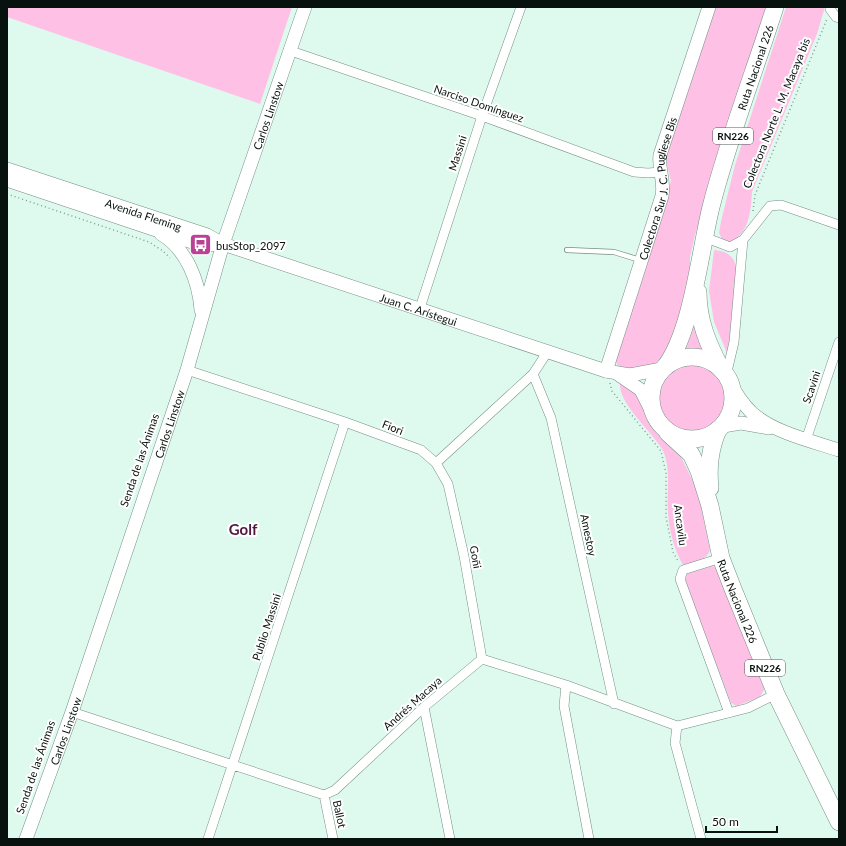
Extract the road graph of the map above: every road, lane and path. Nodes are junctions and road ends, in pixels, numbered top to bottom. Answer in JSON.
{"nodes":[{"id":1,"x":305,"y":7,"type":"edge"},
{"id":2,"x":521,"y":7,"type":"edge"},
{"id":3,"x":709,"y":7,"type":"edge"},
{"id":4,"x":775,"y":7,"type":"edge"},
{"id":5,"x":831,"y":8,"type":"edge"},
{"id":6,"x":839,"y":18,"type":"edge"},
{"id":7,"x":291,"y":51,"type":"junction"},
{"id":8,"x":482,"y":116,"type":"junction"},
{"id":9,"x":7,"y":169,"type":"edge"},
{"id":10,"x":660,"y":172,"type":"junction"},
{"id":11,"x":7,"y":180,"type":"edge"},
{"id":12,"x":7,"y":194,"type":"edge"},
{"id":13,"x":839,"y":226,"type":"edge"},
{"id":14,"x":151,"y":228,"type":"junction"},
{"id":15,"x":751,"y":231,"type":"junction"},
{"id":16,"x":704,"y":237,"type":"junction"},
{"id":17,"x":743,"y":240,"type":"junction"},
{"id":18,"x":223,"y":244,"type":"junction"},
{"id":19,"x":567,"y":250,"type":"dead end"},
{"id":20,"x":172,"y":260,"type":"dead end"},
{"id":21,"x":641,"y":260,"type":"junction"},
{"id":22,"x":698,"y":268,"type":"junction"},
{"id":23,"x":420,"y":308,"type":"junction"},
{"id":24,"x":202,"y":317,"type":"junction"},
{"id":25,"x":839,"y":342,"type":"edge"},
{"id":26,"x":548,"y":350,"type":"junction"},
{"id":27,"x":663,"y":368,"type":"junction"},
{"id":28,"x":186,"y":370,"type":"junction"},
{"id":29,"x":610,"y":372,"type":"junction"},
{"id":30,"x":533,"y":374,"type":"junction"},
{"id":31,"x":726,"y":376,"type":"junction"},
{"id":32,"x":654,"y":414,"type":"junction"},
{"id":33,"x":345,"y":422,"type":"junction"},
{"id":34,"x":721,"y":428,"type":"junction"},
{"id":35,"x":668,"y":432,"type":"junction"},
{"id":36,"x":785,"y":432,"type":"junction"},
{"id":37,"x":806,"y":440,"type":"junction"},
{"id":38,"x":839,"y":450,"type":"edge"},
{"id":39,"x":436,"y":463,"type":"junction"},
{"id":40,"x":710,"y":506,"type":"junction"},
{"id":41,"x":722,"y":558,"type":"junction"},
{"id":42,"x":683,"y":570,"type":"junction"},
{"id":43,"x":482,"y":659,"type":"junction"},
{"id":44,"x":566,"y":685,"type":"junction"},
{"id":45,"x":776,"y":694,"type":"junction"},
{"id":46,"x":614,"y":704,"type":"junction"},
{"id":47,"x":424,"y":707,"type":"junction"},
{"id":48,"x":72,"y":712,"type":"junction"},
{"id":49,"x":729,"y":713,"type":"junction"},
{"id":50,"x":677,"y":726,"type":"junction"},
{"id":51,"x":233,"y":766,"type":"junction"},
{"id":52,"x":324,"y":795,"type":"junction"},
{"id":53,"x":839,"y":822,"type":"edge"},
{"id":54,"x":26,"y":839,"type":"edge"},
{"id":55,"x":208,"y":839,"type":"edge"},
{"id":56,"x":333,"y":839,"type":"edge"},
{"id":57,"x":450,"y":839,"type":"edge"},
{"id":58,"x":589,"y":839,"type":"edge"},
{"id":59,"x":701,"y":839,"type":"edge"}],
"edges":[{"from":1,"to":7,"type":"main road","name":"Carlos Linstow"},
{"from":2,"to":8,"type":"street","name":"Massini"},
{"from":3,"to":10,"type":"main road","name":"Colectora Sur J. C. Pugliese Bis"},
{"from":4,"to":16,"type":"highway","name":"Ruta Nacional 226","number":"RN226"},
{"from":5,"to":6,"type":"street"},
{"from":5,"to":15,"type":"path","name":"Colectora Norte L. M. Macaya bis"},
{"from":7,"to":8,"type":"street","name":"Narciso Domínguez"},
{"from":7,"to":18,"type":"main road","name":"Carlos Linstow"},
{"from":8,"to":10,"type":"street","name":"Narciso Domínguez"},
{"from":8,"to":23,"type":"street","name":"Massini"},
{"from":9,"to":18,"type":"main road","name":"Avenida Fleming"},
{"from":10,"to":21,"type":"main road","name":"Colectora Sur J. C. Pugliese Bis"},
{"from":11,"to":14,"type":"main road","name":"Avenida Fleming"},
{"from":12,"to":20,"type":"path"},
{"from":13,"to":15,"type":"street"},
{"from":14,"to":18,"type":"main road","name":"Avenida Fleming"},
{"from":14,"to":24,"type":"main road"},
{"from":15,"to":17,"type":"street"},
{"from":16,"to":17,"type":"street"},
{"from":16,"to":22,"type":"highway","name":"Ruta Nacional 226","number":"RN226"},
{"from":17,"to":31,"type":"street"},
{"from":18,"to":23,"type":"main road","name":"Juan C. Arístegui"},
{"from":18,"to":24,"type":"main road","name":"Carlos Linstow"},
{"from":19,"to":21,"type":"lane"},
{"from":21,"to":29,"type":"main road","name":"Colectora Sur J. C. Pugliese Bis"},
{"from":22,"to":27,"type":"highway","name":"Ruta Nacional 226","number":"RN226"},
{"from":22,"to":31,"type":"highway","name":"Ruta Nacional 226","number":"RN226"},
{"from":23,"to":26,"type":"main road","name":"Juan C. Arístegui"},
{"from":24,"to":28,"type":"main road","name":"Carlos Linstow"},
{"from":25,"to":37,"type":"street","name":"Scavini"},
{"from":26,"to":29,"type":"main road","name":"Juan C. Arístegui"},
{"from":26,"to":30,"type":"street"},
{"from":27,"to":29,"type":"main road","name":"Juan C. Arístegui"},
{"from":27,"to":31,"type":"highway"},
{"from":27,"to":32,"type":"highway","name":"Ruta Nacional 226","number":"RN226"},
{"from":28,"to":33,"type":"street","name":"Fiori"},
{"from":28,"to":48,"type":"main road","name":"Carlos Linstow"},
{"from":29,"to":32,"type":"main road","name":"Juan C. Arístegui"},
{"from":29,"to":42,"type":"path","name":"Ancavilu"},
{"from":30,"to":39,"type":"street"},
{"from":30,"to":46,"type":"street","name":"Amestoy"},
{"from":31,"to":34,"type":"highway","name":"Ruta Nacional 226","number":"RN226"},
{"from":31,"to":36,"type":"main road"},
{"from":32,"to":35,"type":"highway","name":"Ruta Nacional 226","number":"RN226"},
{"from":33,"to":39,"type":"street","name":"Fiori"},
{"from":33,"to":51,"type":"street","name":"Publio Massini"},
{"from":34,"to":35,"type":"highway","name":"Ruta Nacional 226","number":"RN226"},
{"from":34,"to":36,"type":"main road"},
{"from":34,"to":40,"type":"highway","name":"Ruta Nacional 226","number":"RN226"},
{"from":35,"to":40,"type":"highway","name":"Ruta Nacional 226","number":"RN226"},
{"from":36,"to":37,"type":"main road"},
{"from":37,"to":38,"type":"main road"},
{"from":39,"to":43,"type":"street","name":"Goñi"},
{"from":40,"to":41,"type":"highway","name":"Ruta Nacional 226","number":"RN226"},
{"from":41,"to":42,"type":"street"},
{"from":41,"to":45,"type":"highway","name":"Ruta Nacional 226","number":"RN226"},
{"from":42,"to":49,"type":"street"},
{"from":43,"to":44,"type":"street"},
{"from":43,"to":47,"type":"street","name":"Andrés Macaya"},
{"from":44,"to":46,"type":"street"},
{"from":44,"to":58,"type":"street"},
{"from":45,"to":49,"type":"street"},
{"from":45,"to":53,"type":"highway","name":"Ruta Nacional 226","number":"RN226"},
{"from":46,"to":50,"type":"street"},
{"from":47,"to":52,"type":"street","name":"Andrés Macaya"},
{"from":47,"to":57,"type":"street"},
{"from":48,"to":51,"type":"street"},
{"from":48,"to":54,"type":"main road","name":"Carlos Linstow"},
{"from":49,"to":50,"type":"street"},
{"from":50,"to":59,"type":"street"},
{"from":51,"to":52,"type":"street"},
{"from":51,"to":55,"type":"street","name":"Publio Massini"},
{"from":52,"to":56,"type":"street","name":"Ballot"}]}
